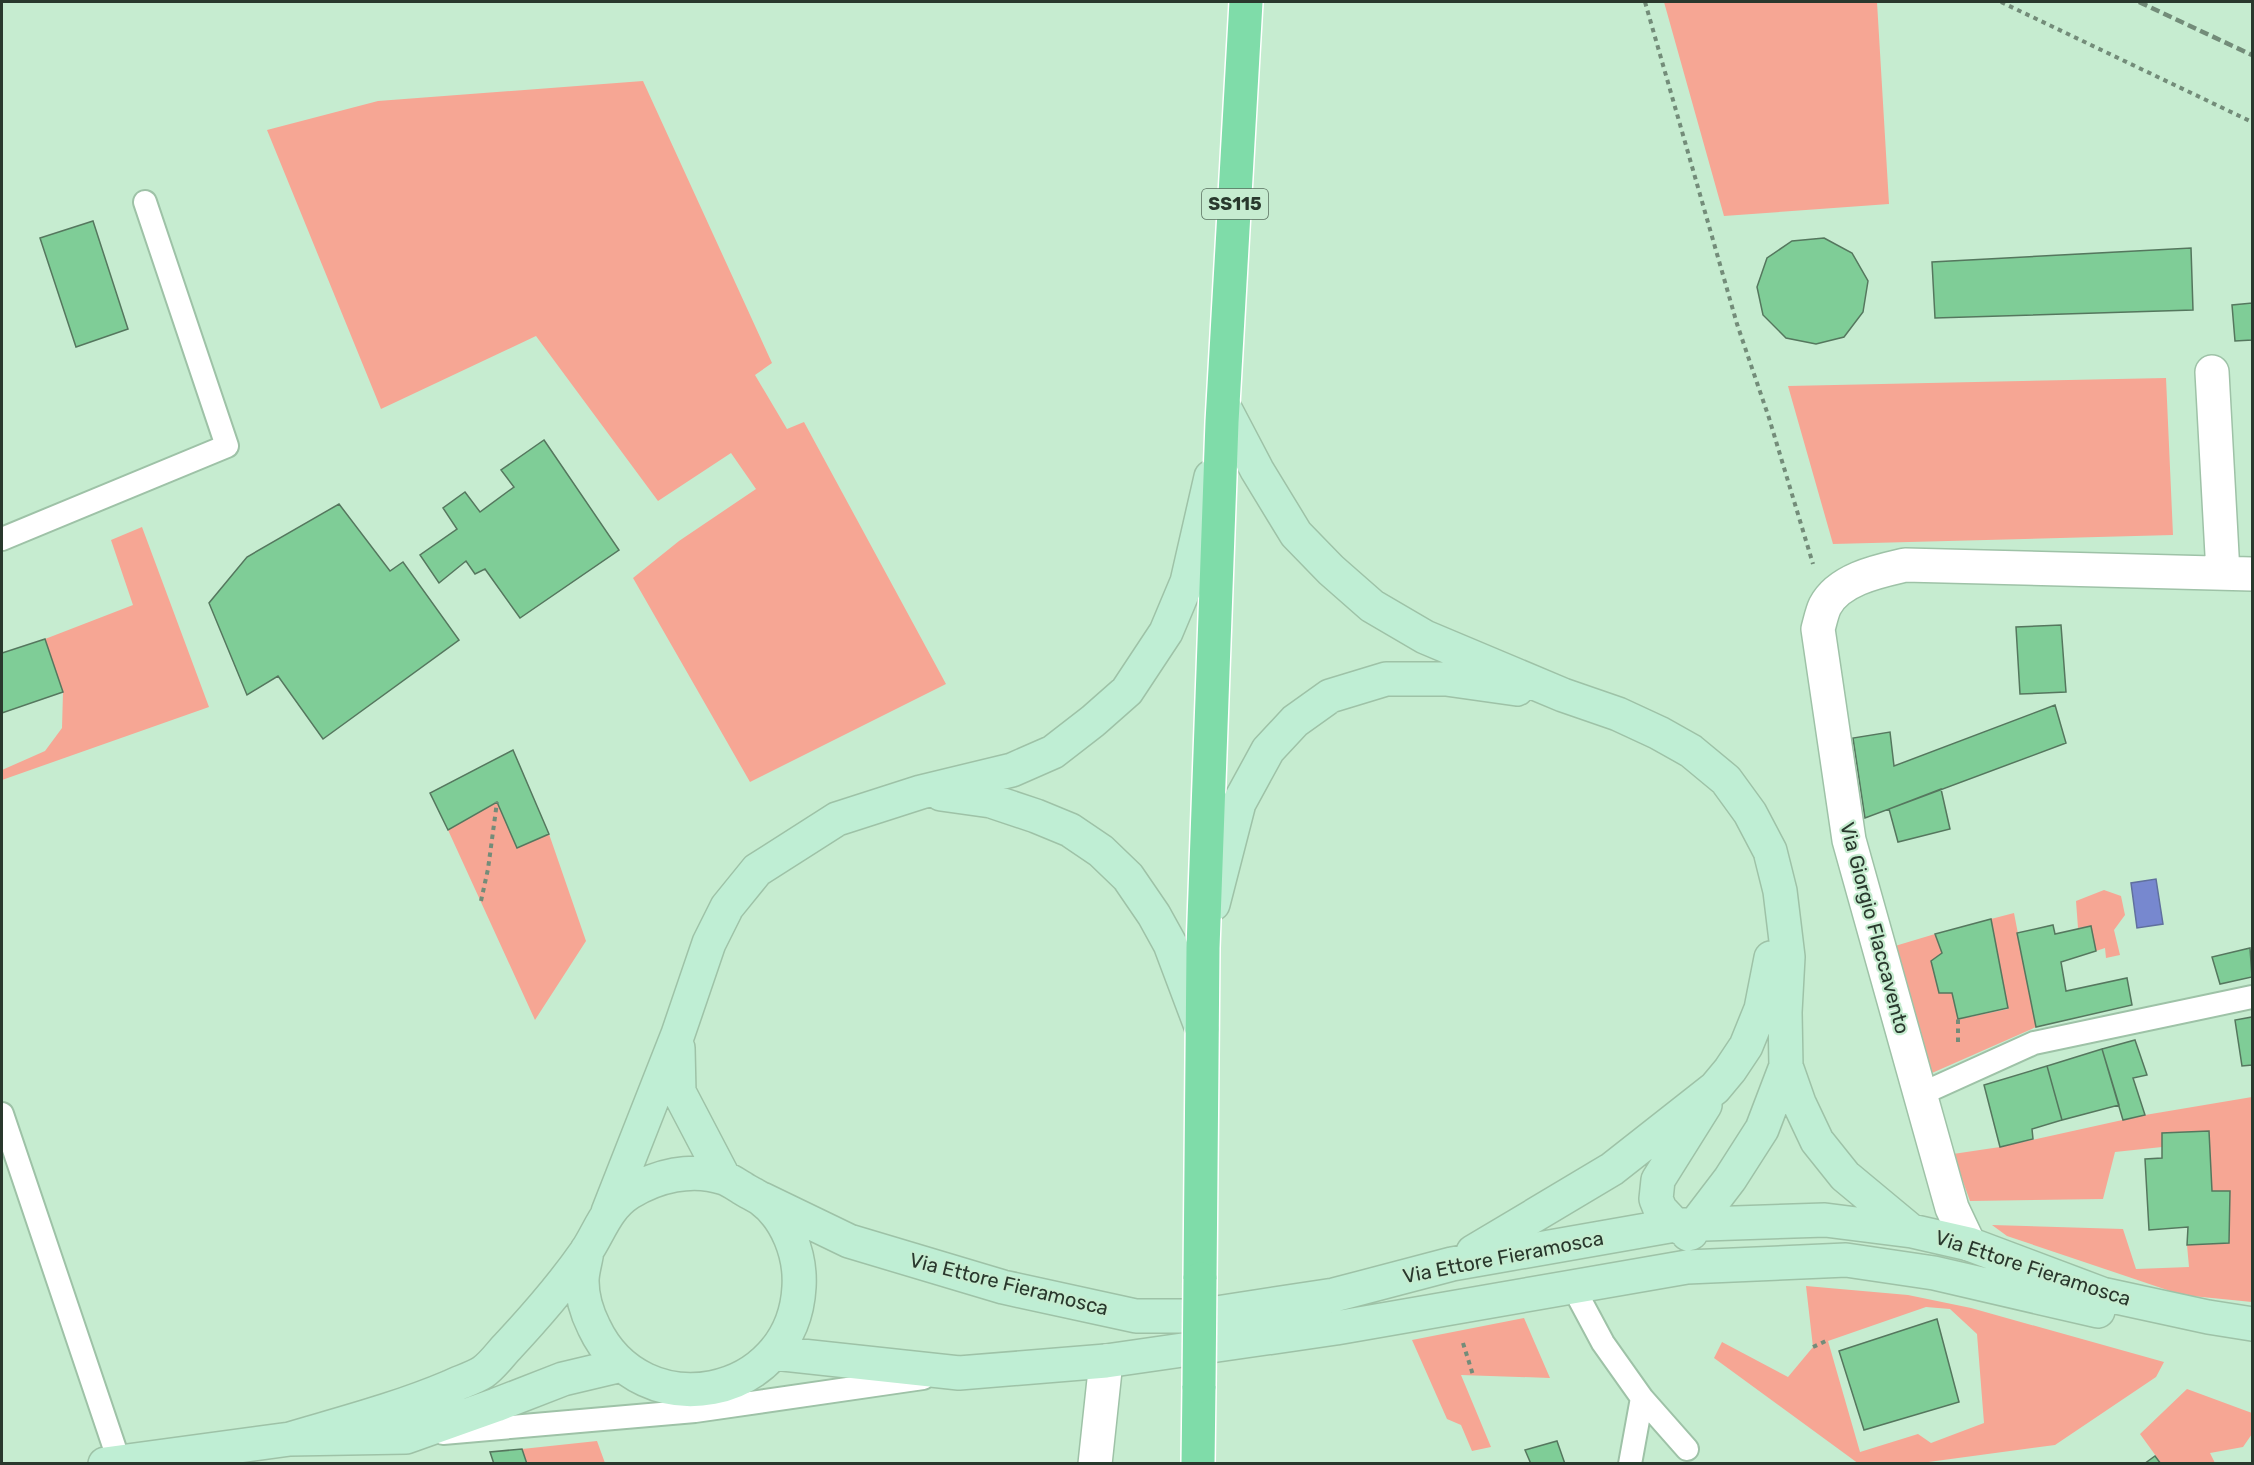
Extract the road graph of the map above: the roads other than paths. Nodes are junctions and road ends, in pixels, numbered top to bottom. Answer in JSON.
{"nodes":[{"id":1,"x":1246,"y":2,"type":"edge"},
{"id":2,"x":145,"y":202,"type":"dead end"},
{"id":3,"x":2212,"y":372,"type":"dead end"},
{"id":4,"x":1223,"y":415,"type":"junction"},
{"id":5,"x":2,"y":539,"type":"edge"},
{"id":6,"x":2238,"y":573,"type":"edge"},
{"id":7,"x":1563,"y":695,"type":"junction"},
{"id":8,"x":921,"y":792,"type":"junction"},
{"id":9,"x":1780,"y":891,"type":"junction"},
{"id":10,"x":1203,"y":948,"type":"junction"},
{"id":11,"x":2253,"y":997,"type":"edge"},
{"id":12,"x":1202,"y":1029,"type":"junction"},
{"id":13,"x":678,"y":1034,"type":"junction"},
{"id":14,"x":1785,"y":1066,"type":"junction"},
{"id":15,"x":1715,"y":1088,"type":"junction"},
{"id":16,"x":1919,"y":1095,"type":"junction"},
{"id":17,"x":2,"y":1114,"type":"edge"},
{"id":18,"x":724,"y":1178,"type":"junction"},
{"id":19,"x":762,"y":1199,"type":"junction"},
{"id":20,"x":608,"y":1212,"type":"junction"},
{"id":21,"x":1688,"y":1226,"type":"junction"},
{"id":22,"x":1912,"y":1231,"type":"junction"},
{"id":23,"x":1969,"y":1244,"type":"junction"},
{"id":24,"x":587,"y":1250,"type":"junction"},
{"id":25,"x":1452,"y":1264,"type":"junction"},
{"id":26,"x":1934,"y":1273,"type":"junction"},
{"id":27,"x":1573,"y":1287,"type":"junction"},
{"id":28,"x":1412,"y":1314,"type":"junction"},
{"id":29,"x":2253,"y":1324,"type":"edge"},
{"id":30,"x":2253,"y":1346,"type":"edge"},
{"id":31,"x":774,"y":1353,"type":"junction"},
{"id":32,"x":1107,"y":1361,"type":"junction"},
{"id":33,"x":622,"y":1365,"type":"junction"},
{"id":34,"x":959,"y":1373,"type":"junction"},
{"id":35,"x":1642,"y":1398,"type":"junction"},
{"id":36,"x":406,"y":1437,"type":"junction"},
{"id":37,"x":290,"y":1439,"type":"junction"},
{"id":38,"x":1687,"y":1449,"type":"dead end"},
{"id":39,"x":226,"y":1455,"type":"edge"},
{"id":40,"x":112,"y":1462,"type":"edge"},
{"id":41,"x":1095,"y":1464,"type":"edge"},
{"id":42,"x":1198,"y":1464,"type":"edge"},
{"id":43,"x":1630,"y":1464,"type":"edge"}],
"edges":[{"from":1,"to":4,"type":"main road","number":"SS115"},
{"from":2,"to":5,"type":"lane"},
{"from":3,"to":6,"type":"street"},
{"from":4,"to":7,"type":"main road"},
{"from":4,"to":8,"type":"main road"},
{"from":4,"to":10,"type":"main road"},
{"from":6,"to":16,"type":"street","name":"Via Giorgio Flaccavento"},
{"from":7,"to":9,"type":"main road"},
{"from":7,"to":10,"type":"main road"},
{"from":8,"to":12,"type":"main road"},
{"from":8,"to":13,"type":"main road"},
{"from":9,"to":14,"type":"main road"},
{"from":9,"to":15,"type":"main road"},
{"from":10,"to":12,"type":"main road"},
{"from":11,"to":16,"type":"lane"},
{"from":12,"to":42,"type":"main road","bridge":true},
{"from":13,"to":18,"type":"main road"},
{"from":13,"to":20,"type":"main road"},
{"from":14,"to":21,"type":"main road"},
{"from":14,"to":22,"type":"main road"},
{"from":15,"to":21,"type":"main road"},
{"from":15,"to":25,"type":"main road"},
{"from":16,"to":23,"type":"street","name":"Via Giorgio Flaccavento"},
{"from":17,"to":40,"type":"lane"},
{"from":18,"to":19,"type":"main road","name":"Via Ettore Fieramosca"},
{"from":18,"to":20,"type":"main road"},
{"from":19,"to":25,"type":"main road","name":"Via Ettore Fieramosca"},
{"from":19,"to":31,"type":"main road"},
{"from":20,"to":24,"type":"main road"},
{"from":21,"to":22,"type":"main road","name":"Via Ettore Fieramosca"},
{"from":21,"to":25,"type":"main road","name":"Via Ettore Fieramosca"},
{"from":21,"to":26,"type":"main road"},
{"from":21,"to":28,"type":"main road"},
{"from":22,"to":23,"type":"main road","name":"Via Ettore Fieramosca"},
{"from":23,"to":29,"type":"main road","name":"Via Ettore Fieramosca"},
{"from":24,"to":33,"type":"main road"},
{"from":24,"to":37,"type":"main road"},
{"from":26,"to":27,"type":"main road","name":"Via Ettore Fieramosca"},
{"from":26,"to":30,"type":"main road","name":"Via Ettore Fieramosca"},
{"from":27,"to":28,"type":"main road","name":"Via Ettore Fieramosca"},
{"from":27,"to":35,"type":"lane"},
{"from":28,"to":32,"type":"main road","name":"Via Ettore Fieramosca"},
{"from":31,"to":33,"type":"main road"},
{"from":31,"to":34,"type":"main road","name":"Via Ettore Fieramosca"},
{"from":32,"to":34,"type":"main road","name":"Via Ettore Fieramosca"},
{"from":32,"to":41,"type":"street"},
{"from":33,"to":36,"type":"main road"},
{"from":34,"to":36,"type":"lane"},
{"from":35,"to":38,"type":"lane"},
{"from":35,"to":43,"type":"lane"},
{"from":36,"to":37,"type":"main road"},
{"from":37,"to":39,"type":"main road"},
{"from":39,"to":40,"type":"main road"}]}
